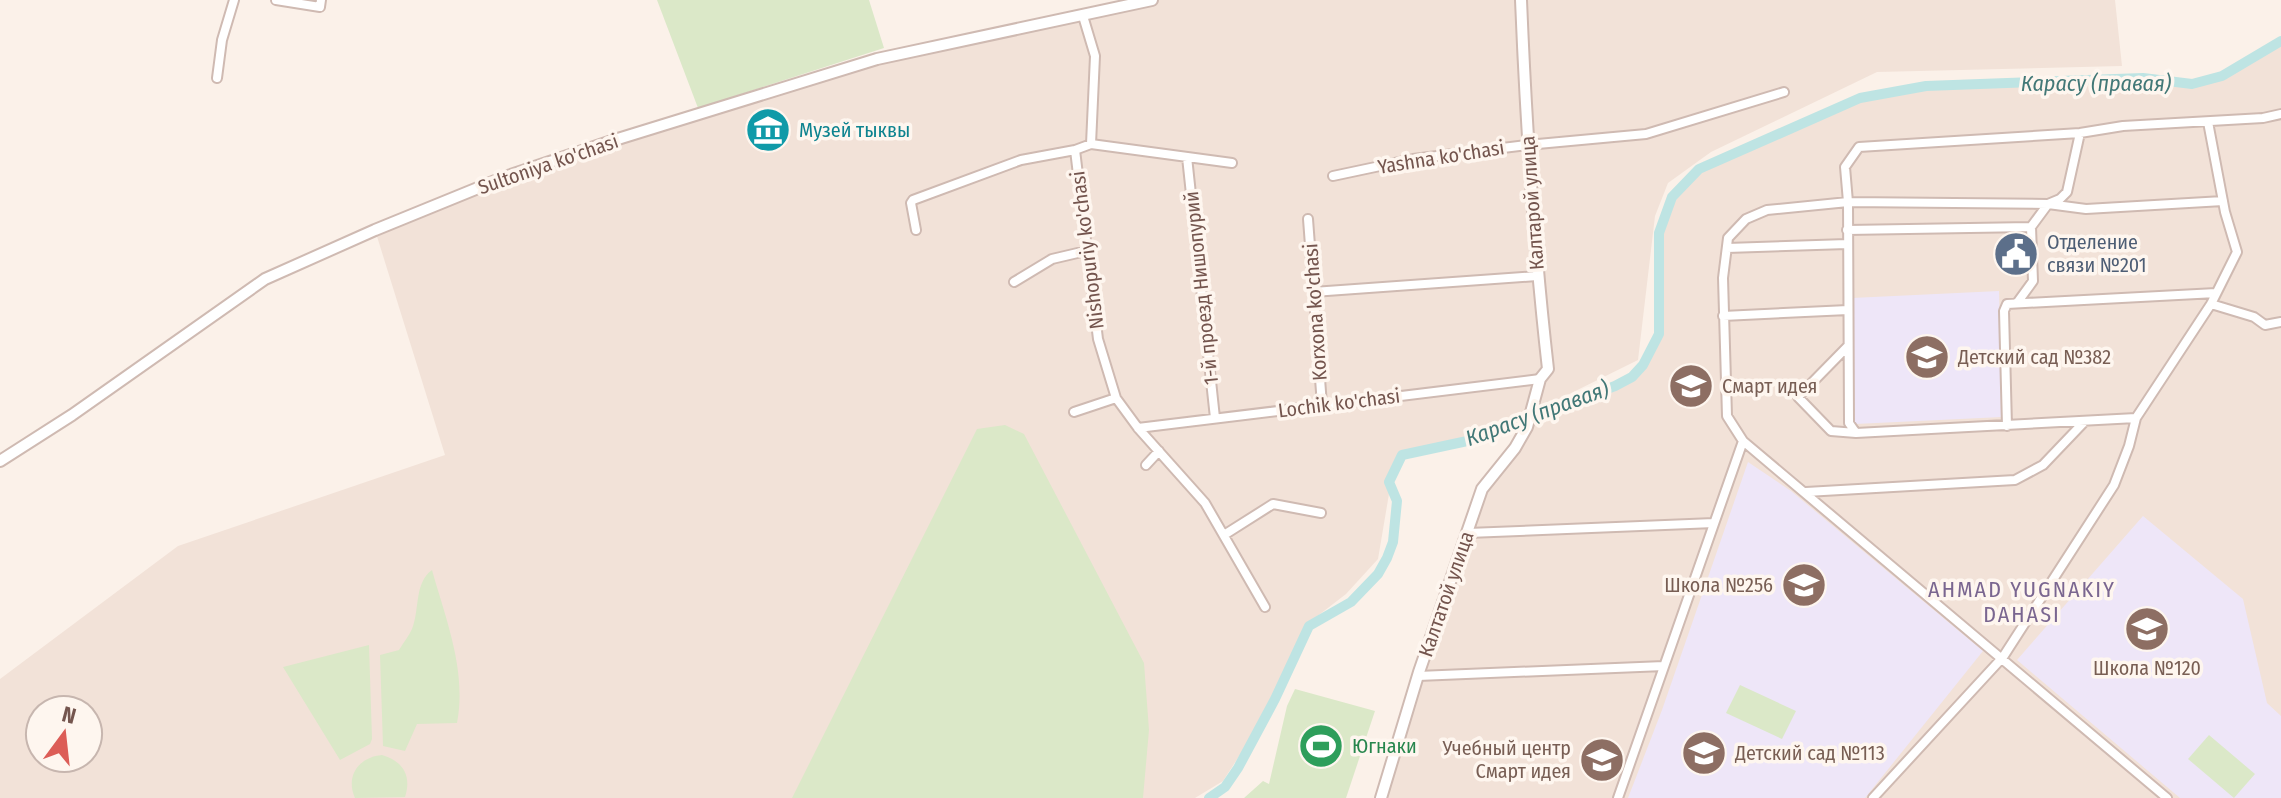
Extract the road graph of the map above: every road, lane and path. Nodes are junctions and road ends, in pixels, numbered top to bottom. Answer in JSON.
{"nodes":[{"id":1,"x":234,"y":0,"type":"edge"},
{"id":2,"x":276,"y":0,"type":"edge"},
{"id":3,"x":321,"y":0,"type":"edge"},
{"id":4,"x":1152,"y":0,"type":"edge"},
{"id":5,"x":1521,"y":0,"type":"edge"},
{"id":6,"x":1083,"y":16,"type":"junction"},
{"id":7,"x":217,"y":78,"type":"dead end"},
{"id":8,"x":1784,"y":92,"type":"dead end"},
{"id":9,"x":2281,"y":114,"type":"edge"},
{"id":10,"x":2208,"y":122,"type":"junction"},
{"id":11,"x":2080,"y":133,"type":"junction"},
{"id":12,"x":1091,"y":144,"type":"junction"},
{"id":13,"x":1527,"y":145,"type":"junction"},
{"id":14,"x":1075,"y":150,"type":"junction"},
{"id":15,"x":1187,"y":157,"type":"junction"},
{"id":16,"x":1232,"y":163,"type":"dead end"},
{"id":17,"x":1333,"y":176,"type":"dead end"},
{"id":18,"x":2223,"y":201,"type":"junction"},
{"id":19,"x":1848,"y":202,"type":"junction"},
{"id":20,"x":2048,"y":204,"type":"junction"},
{"id":21,"x":1308,"y":219,"type":"dead end"},
{"id":22,"x":2031,"y":227,"type":"junction"},
{"id":23,"x":916,"y":230,"type":"dead end"},
{"id":24,"x":1847,"y":230,"type":"junction"},
{"id":25,"x":1847,"y":244,"type":"junction"},
{"id":26,"x":1727,"y":248,"type":"junction"},
{"id":27,"x":1086,"y":251,"type":"junction"},
{"id":28,"x":1537,"y":276,"type":"junction"},
{"id":29,"x":1014,"y":282,"type":"dead end"},
{"id":30,"x":1313,"y":292,"type":"junction"},
{"id":31,"x":2216,"y":293,"type":"junction"},
{"id":32,"x":2017,"y":303,"type":"junction"},
{"id":33,"x":2211,"y":304,"type":"junction"},
{"id":34,"x":1848,"y":310,"type":"junction"},
{"id":35,"x":1723,"y":316,"type":"junction"},
{"id":36,"x":2281,"y":322,"type":"edge"},
{"id":37,"x":1849,"y":345,"type":"junction"},
{"id":38,"x":1540,"y":379,"type":"junction"},
{"id":39,"x":1116,"y":398,"type":"junction"},
{"id":40,"x":1535,"y":402,"type":"joint"},
{"id":41,"x":1322,"y":405,"type":"junction"},
{"id":42,"x":1074,"y":412,"type":"dead end"},
{"id":43,"x":1215,"y":418,"type":"junction"},
{"id":44,"x":2136,"y":418,"type":"junction"},
{"id":45,"x":2085,"y":421,"type":"junction"},
{"id":46,"x":2007,"y":426,"type":"junction"},
{"id":47,"x":1138,"y":428,"type":"junction"},
{"id":48,"x":1856,"y":433,"type":"junction"},
{"id":49,"x":1743,"y":441,"type":"junction"},
{"id":50,"x":1159,"y":451,"type":"junction"},
{"id":51,"x":2,"y":456,"type":"edge"},
{"id":52,"x":1146,"y":465,"type":"dead end"},
{"id":53,"x":1805,"y":493,"type":"junction"},
{"id":54,"x":1321,"y":513,"type":"dead end"},
{"id":55,"x":1714,"y":523,"type":"junction"},
{"id":56,"x":1468,"y":533,"type":"junction"},
{"id":57,"x":1224,"y":535,"type":"junction"},
{"id":58,"x":1265,"y":607,"type":"dead end"},
{"id":59,"x":2003,"y":657,"type":"junction"},
{"id":60,"x":1664,"y":666,"type":"junction"},
{"id":61,"x":1418,"y":676,"type":"junction"},
{"id":62,"x":1381,"y":798,"type":"edge"},
{"id":63,"x":1618,"y":798,"type":"edge"},
{"id":64,"x":1873,"y":798,"type":"edge"},
{"id":65,"x":2167,"y":798,"type":"edge"}],
"edges":[{"from":1,"to":7,"type":"street"},
{"from":2,"to":3,"type":"street"},
{"from":4,"to":6,"type":"street","name":"Sultoniya ko'chasi"},
{"from":5,"to":13,"type":"street","name":"Калтарой улица"},
{"from":6,"to":12,"type":"street","name":"Nishopuriy ko'chasi"},
{"from":6,"to":51,"type":"street","name":"Sultoniya ko'chasi"},
{"from":8,"to":13,"type":"street","name":"Yashna ko'chasi"},
{"from":9,"to":10,"type":"street"},
{"from":10,"to":11,"type":"street"},
{"from":10,"to":18,"type":"street"},
{"from":11,"to":19,"type":"street"},
{"from":11,"to":20,"type":"street"},
{"from":12,"to":14,"type":"street","name":"Nishopuriy ko'chasi"},
{"from":12,"to":15,"type":"street"},
{"from":13,"to":17,"type":"street","name":"Yashna ko'chasi"},
{"from":13,"to":28,"type":"street","name":"Калтарой улица"},
{"from":14,"to":23,"type":"street"},
{"from":14,"to":27,"type":"street","name":"Nishopuriy ko'chasi"},
{"from":15,"to":16,"type":"street"},
{"from":15,"to":43,"type":"street","name":"1-й проезд Нишопурий"},
{"from":18,"to":20,"type":"street"},
{"from":18,"to":31,"type":"street"},
{"from":19,"to":20,"type":"street"},
{"from":19,"to":24,"type":"street"},
{"from":19,"to":26,"type":"street"},
{"from":20,"to":22,"type":"street"},
{"from":21,"to":30,"type":"street","name":"Korxona ko'chasi"},
{"from":22,"to":24,"type":"street"},
{"from":22,"to":32,"type":"street"},
{"from":24,"to":25,"type":"street"},
{"from":25,"to":26,"type":"street"},
{"from":25,"to":34,"type":"street"},
{"from":26,"to":35,"type":"street"},
{"from":27,"to":29,"type":"street"},
{"from":27,"to":39,"type":"street","name":"Nishopuriy ko'chasi"},
{"from":28,"to":30,"type":"street"},
{"from":28,"to":38,"type":"street","name":"Калтарой улица"},
{"from":30,"to":41,"type":"street","name":"Korxona ko'chasi"},
{"from":31,"to":32,"type":"street"},
{"from":31,"to":33,"type":"street"},
{"from":32,"to":46,"type":"street"},
{"from":33,"to":36,"type":"street"},
{"from":33,"to":44,"type":"street"},
{"from":34,"to":35,"type":"street"},
{"from":34,"to":37,"type":"street"},
{"from":35,"to":49,"type":"street"},
{"from":37,"to":48,"type":"street"},
{"from":37,"to":48,"type":"street"},
{"from":38,"to":40,"type":"street","name":"Калтарой улица"},
{"from":38,"to":41,"type":"street","name":"Lochik ko'chasi"},
{"from":39,"to":42,"type":"street"},
{"from":39,"to":47,"type":"street","name":"Nishopuriy ko'chasi"},
{"from":40,"to":56,"type":"street","name":"Калтатой улица"},
{"from":41,"to":43,"type":"street","name":"Lochik ko'chasi"},
{"from":43,"to":47,"type":"street","name":"Lochik ko'chasi"},
{"from":44,"to":45,"type":"street"},
{"from":44,"to":59,"type":"street"},
{"from":45,"to":46,"type":"street"},
{"from":45,"to":53,"type":"street"},
{"from":46,"to":48,"type":"street"},
{"from":47,"to":50,"type":"street","name":"Nishopuriy ko'chasi"},
{"from":49,"to":53,"type":"street"},
{"from":49,"to":55,"type":"street"},
{"from":50,"to":52,"type":"street"},
{"from":50,"to":57,"type":"street","name":"Nishopuriy ko'chasi"},
{"from":53,"to":59,"type":"street"},
{"from":54,"to":57,"type":"street"},
{"from":55,"to":56,"type":"street"},
{"from":55,"to":60,"type":"street"},
{"from":56,"to":61,"type":"street","name":"Калтатой улица"},
{"from":57,"to":58,"type":"street","name":"Nishopuriy ko'chasi"},
{"from":59,"to":64,"type":"street"},
{"from":59,"to":65,"type":"street"},
{"from":60,"to":61,"type":"street"},
{"from":60,"to":63,"type":"street"},
{"from":61,"to":62,"type":"street","name":"Калтатой улица"}]}
